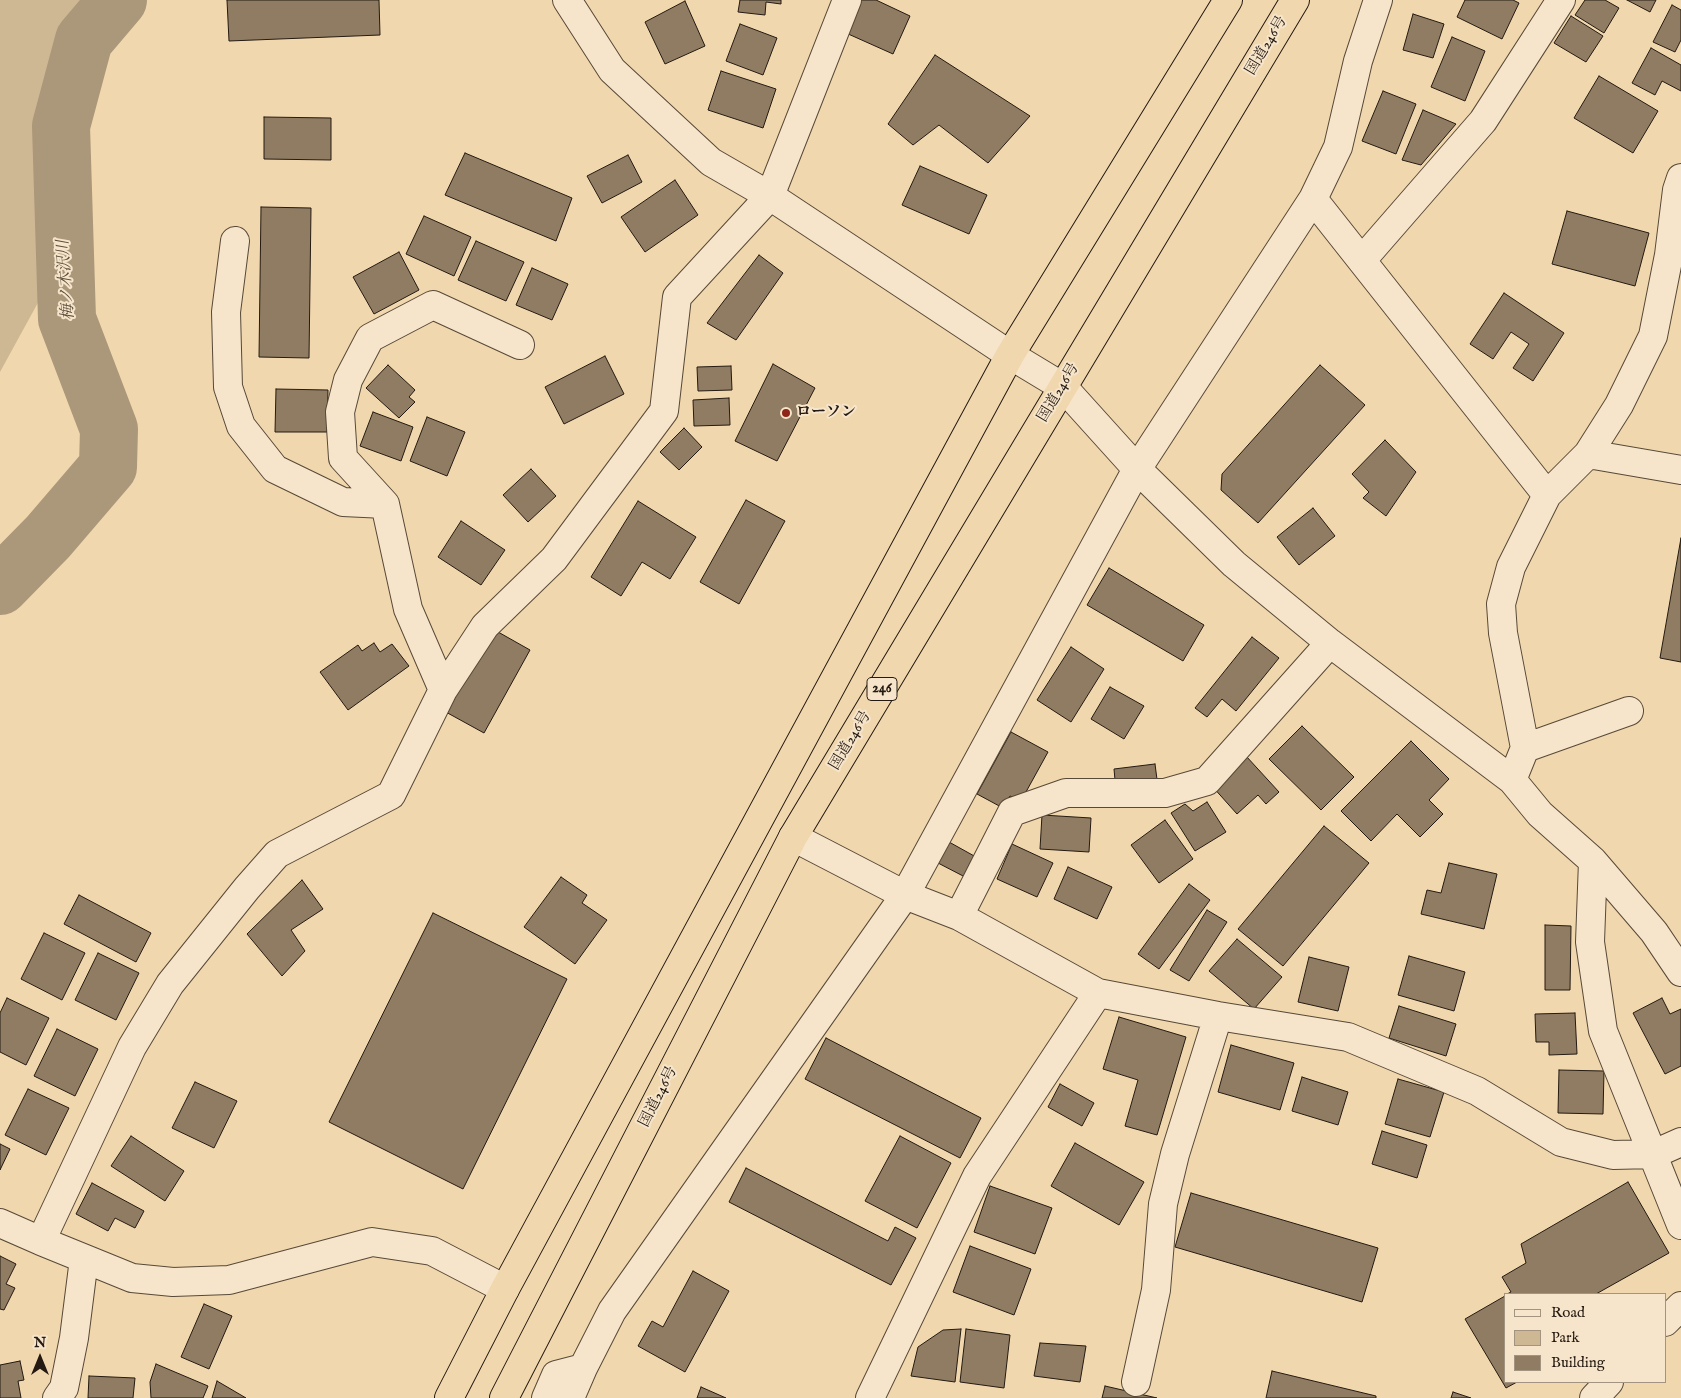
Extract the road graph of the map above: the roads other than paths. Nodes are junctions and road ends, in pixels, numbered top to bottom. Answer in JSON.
{"nodes":[{"id":1,"x":567,"y":0,"type":"edge"},
{"id":2,"x":847,"y":0,"type":"edge"},
{"id":3,"x":1228,"y":0,"type":"edge"},
{"id":4,"x":1295,"y":0,"type":"edge"},
{"id":5,"x":1378,"y":0,"type":"edge"},
{"id":6,"x":1561,"y":0,"type":"edge"},
{"id":7,"x":1681,"y":178,"type":"edge"},
{"id":8,"x":770,"y":196,"type":"junction"},
{"id":9,"x":1313,"y":199,"type":"junction"},
{"id":10,"x":235,"y":242,"type":"dead end"},
{"id":11,"x":1675,"y":256,"type":"edge"},
{"id":12,"x":1362,"y":260,"type":"junction"},
{"id":13,"x":520,"y":345,"type":"dead end"},
{"id":14,"x":1010,"y":355,"type":"junction"},
{"id":15,"x":1063,"y":387,"type":"junction"},
{"id":16,"x":1588,"y":454,"type":"junction"},
{"id":17,"x":1138,"y":469,"type":"junction"},
{"id":18,"x":1681,"y":470,"type":"edge"},
{"id":19,"x":1547,"y":496,"type":"junction"},
{"id":20,"x":385,"y":504,"type":"junction"},
{"id":21,"x":1330,"y":643,"type":"junction"},
{"id":22,"x":444,"y":690,"type":"junction"},
{"id":23,"x":1629,"y":711,"type":"dead end"},
{"id":24,"x":1525,"y":748,"type":"junction"},
{"id":25,"x":1512,"y":780,"type":"junction"},
{"id":26,"x":793,"y":837,"type":"junction"},
{"id":27,"x":1593,"y":861,"type":"junction"},
{"id":28,"x":905,"y":895,"type":"junction"},
{"id":29,"x":959,"y":916,"type":"junction"},
{"id":30,"x":1681,"y":972,"type":"edge"},
{"id":31,"x":1098,"y":993,"type":"junction"},
{"id":32,"x":1218,"y":1016,"type":"junction"},
{"id":33,"x":1681,"y":1142,"type":"edge"},
{"id":34,"x":1654,"y":1154,"type":"junction"},
{"id":35,"x":0,"y":1223,"type":"edge"},
{"id":36,"x":1681,"y":1225,"type":"edge"},
{"id":37,"x":41,"y":1241,"type":"junction"},
{"id":38,"x":84,"y":1259,"type":"junction"},
{"id":39,"x":505,"y":1289,"type":"junction"},
{"id":40,"x":1681,"y":1306,"type":"edge"},
{"id":41,"x":1666,"y":1321,"type":"edge"},
{"id":42,"x":583,"y":1368,"type":"junction"},
{"id":43,"x":1136,"y":1382,"type":"dead end"},
{"id":44,"x":1608,"y":1383,"type":"edge"},
{"id":45,"x":57,"y":1398,"type":"edge"},
{"id":46,"x":450,"y":1398,"type":"edge"},
{"id":47,"x":504,"y":1398,"type":"edge"},
{"id":48,"x":546,"y":1398,"type":"edge"},
{"id":49,"x":570,"y":1398,"type":"edge"},
{"id":50,"x":870,"y":1398,"type":"edge"},
{"id":51,"x":1594,"y":1398,"type":"edge"}],
"edges":[{"from":1,"to":8,"type":"street"},
{"from":2,"to":8,"type":"street"},
{"from":3,"to":14,"type":"highway"},
{"from":4,"to":15,"type":"highway","name":"国道246号","number":"246"},
{"from":5,"to":9,"type":"street"},
{"from":6,"to":12,"type":"street"},
{"from":7,"to":11,"type":"street"},
{"from":8,"to":14,"type":"street"},
{"from":8,"to":22,"type":"street"},
{"from":9,"to":12,"type":"street"},
{"from":9,"to":17,"type":"street"},
{"from":10,"to":20,"type":"street"},
{"from":11,"to":16,"type":"street"},
{"from":12,"to":19,"type":"street"},
{"from":13,"to":20,"type":"street"},
{"from":14,"to":15,"type":"street"},
{"from":14,"to":39,"type":"highway"},
{"from":15,"to":17,"type":"street"},
{"from":15,"to":26,"type":"highway","name":"国道246号","number":"246"},
{"from":16,"to":18,"type":"street"},
{"from":16,"to":19,"type":"street"},
{"from":17,"to":21,"type":"street"},
{"from":17,"to":28,"type":"street"},
{"from":19,"to":24,"type":"street"},
{"from":20,"to":22,"type":"street"},
{"from":21,"to":25,"type":"street"},
{"from":21,"to":29,"type":"street"},
{"from":22,"to":37,"type":"street"},
{"from":23,"to":24,"type":"street"},
{"from":24,"to":25,"type":"street"},
{"from":25,"to":27,"type":"street"},
{"from":26,"to":28,"type":"street"},
{"from":26,"to":47,"type":"highway","name":"国道246号","number":"246"},
{"from":27,"to":30,"type":"street"},
{"from":27,"to":34,"type":"street"},
{"from":28,"to":29,"type":"street"},
{"from":28,"to":42,"type":"street"},
{"from":29,"to":31,"type":"street"},
{"from":31,"to":32,"type":"street"},
{"from":31,"to":50,"type":"street"},
{"from":32,"to":34,"type":"street"},
{"from":32,"to":43,"type":"street"},
{"from":33,"to":34,"type":"street"},
{"from":34,"to":36,"type":"street"},
{"from":35,"to":37,"type":"street"},
{"from":37,"to":38,"type":"street"},
{"from":38,"to":39,"type":"street"},
{"from":38,"to":45,"type":"street"},
{"from":39,"to":46,"type":"highway"},
{"from":40,"to":41,"type":"street"},
{"from":42,"to":48,"type":"street"},
{"from":42,"to":49,"type":"street"},
{"from":44,"to":51,"type":"street"}]}
